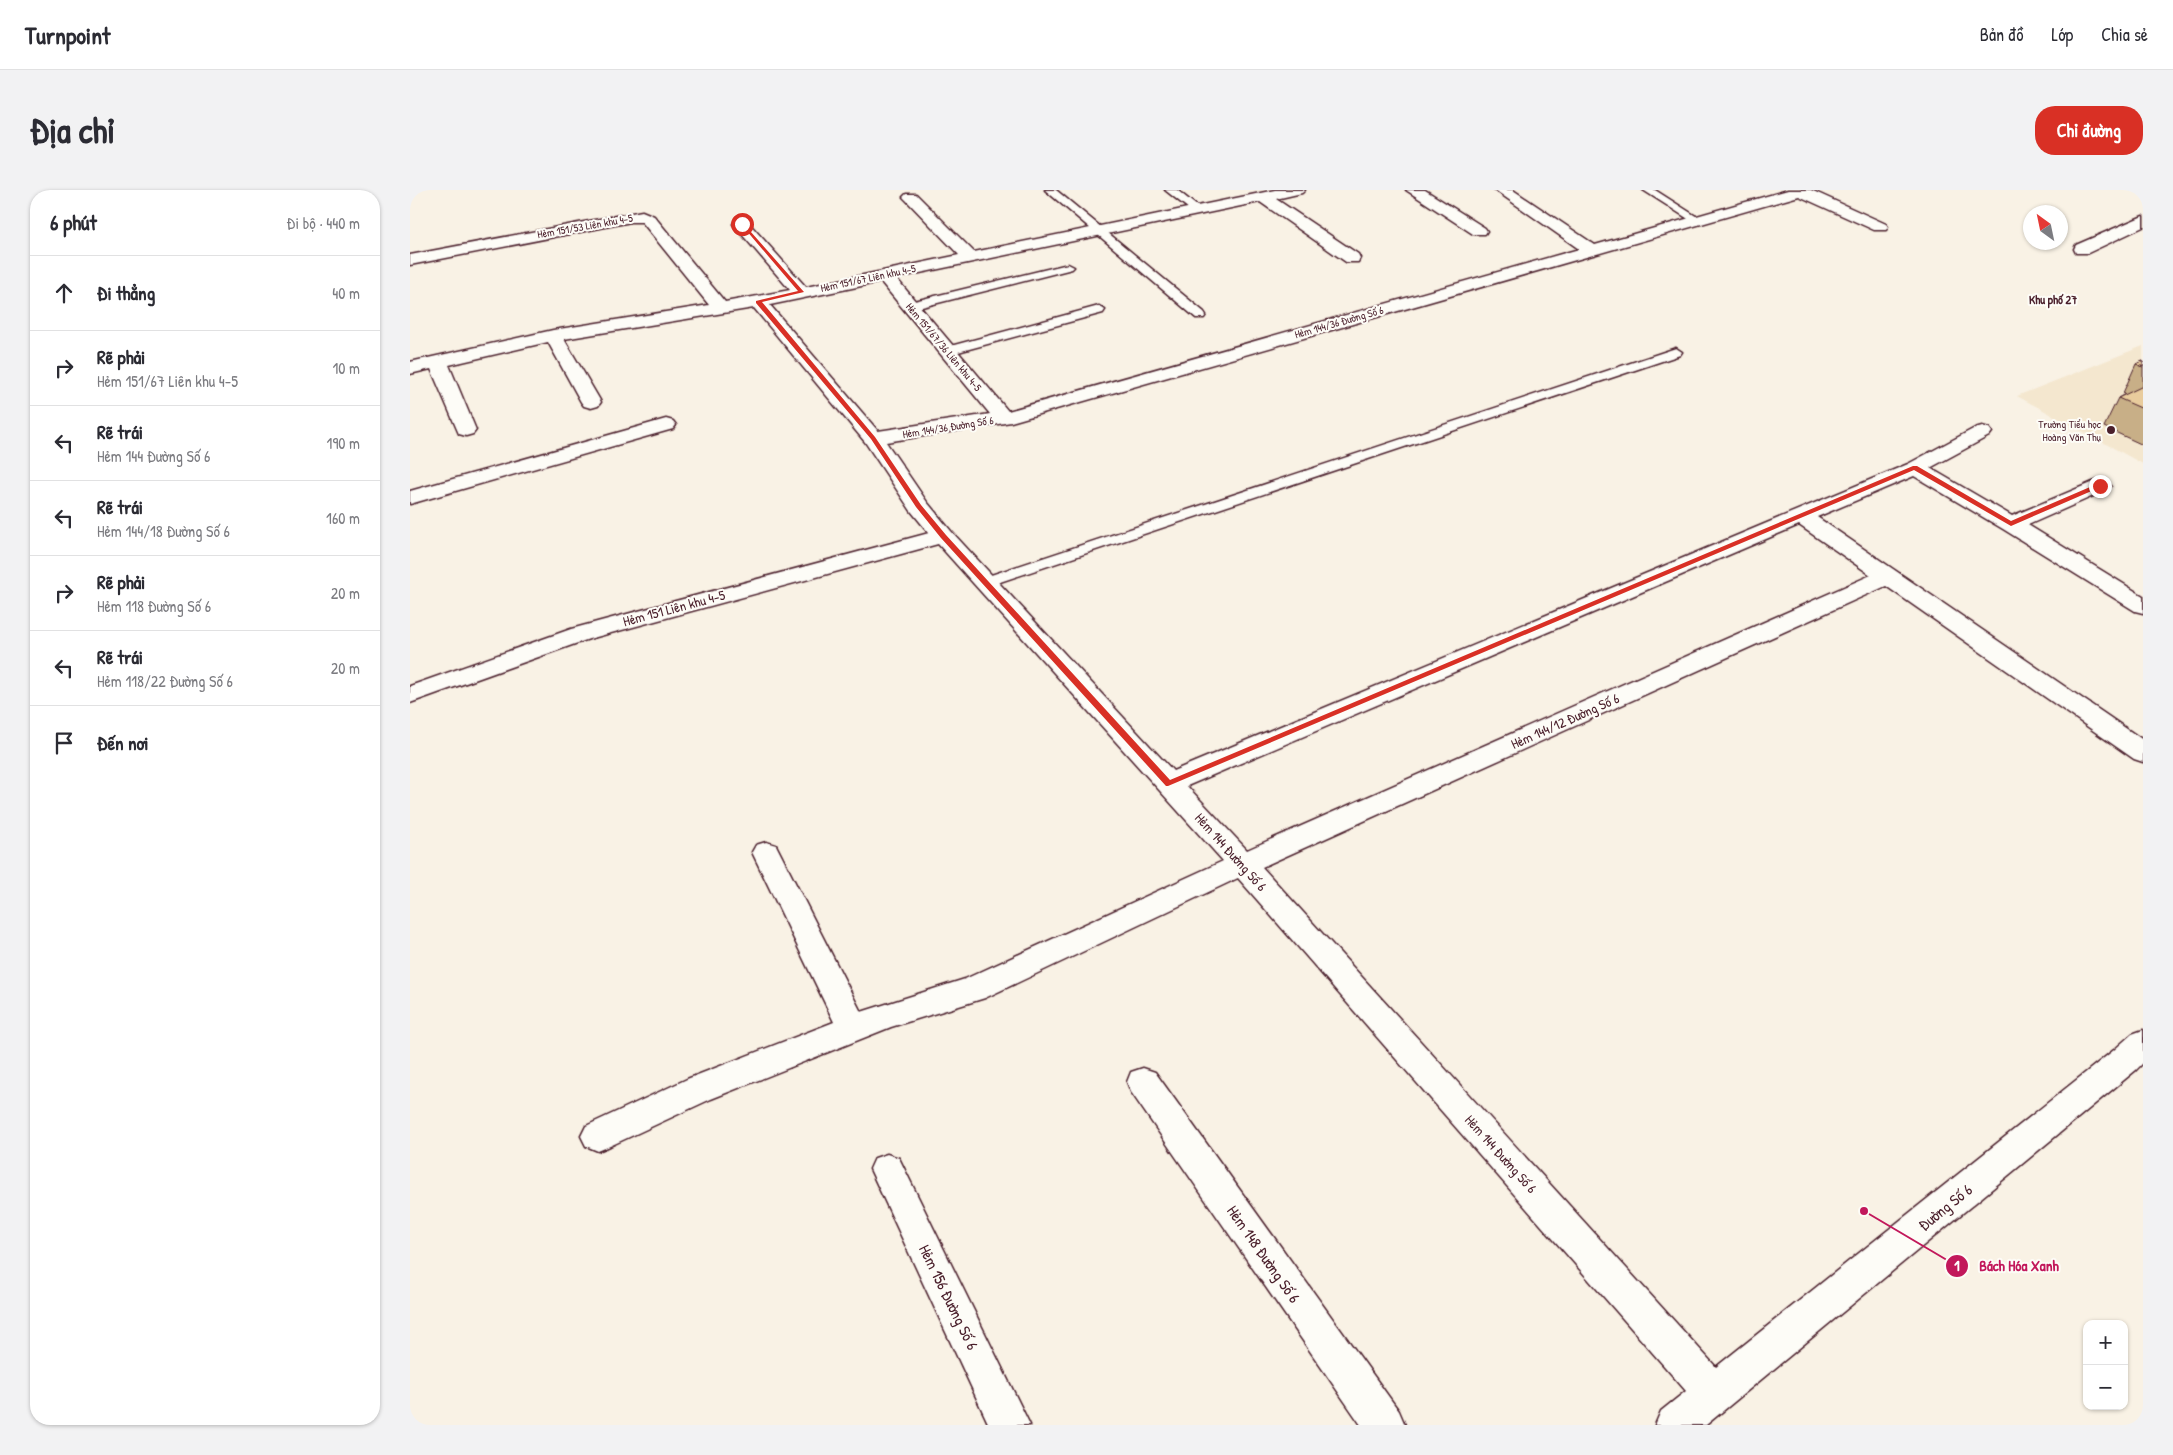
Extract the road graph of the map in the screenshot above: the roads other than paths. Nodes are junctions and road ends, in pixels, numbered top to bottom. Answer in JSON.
{"nodes":[{"id":1,"x":1050,"y":190,"type":"edge"},
{"id":2,"x":1170,"y":190,"type":"edge"},
{"id":3,"x":1297,"y":190,"type":"edge"},
{"id":4,"x":1414,"y":190,"type":"edge"},
{"id":5,"x":1506,"y":190,"type":"edge"},
{"id":6,"x":1648,"y":190,"type":"edge"},
{"id":7,"x":1800,"y":191,"type":"edge"},
{"id":8,"x":911,"y":197,"type":"dead end"},
{"id":9,"x":1263,"y":197,"type":"junction"},
{"id":10,"x":1198,"y":211,"type":"junction"},
{"id":11,"x":1697,"y":220,"type":"junction"},
{"id":12,"x":2143,"y":221,"type":"edge"},
{"id":13,"x":742,"y":224,"type":"dead end"},
{"id":14,"x":1880,"y":227,"type":"dead end"},
{"id":15,"x":1098,"y":231,"type":"junction"},
{"id":16,"x":1479,"y":231,"type":"dead end"},
{"id":17,"x":2082,"y":249,"type":"dead end"},
{"id":18,"x":1592,"y":250,"type":"junction"},
{"id":19,"x":970,"y":257,"type":"junction"},
{"id":20,"x":1352,"y":258,"type":"dead end"},
{"id":21,"x":410,"y":260,"type":"edge"},
{"id":22,"x":1068,"y":267,"type":"dead end"},
{"id":23,"x":884,"y":275,"type":"junction"},
{"id":24,"x":801,"y":292,"type":"junction"},
{"id":25,"x":758,"y":302,"type":"junction"},
{"id":26,"x":910,"y":306,"type":"junction"},
{"id":27,"x":720,"y":307,"type":"junction"},
{"id":28,"x":1099,"y":310,"type":"dead end"},
{"id":29,"x":1200,"y":316,"type":"dead end"},
{"id":30,"x":553,"y":335,"type":"junction"},
{"id":31,"x":947,"y":351,"type":"junction"},
{"id":32,"x":1676,"y":352,"type":"dead end"},
{"id":33,"x":438,"y":362,"type":"junction"},
{"id":34,"x":410,"y":368,"type":"edge"},
{"id":35,"x":591,"y":402,"type":"dead end"},
{"id":36,"x":1004,"y":418,"type":"junction"},
{"id":37,"x":666,"y":425,"type":"dead end"},
{"id":38,"x":466,"y":430,"type":"dead end"},
{"id":39,"x":1982,"y":432,"type":"dead end"},
{"id":40,"x":873,"y":438,"type":"junction"},
{"id":41,"x":1915,"y":468,"type":"junction"},
{"id":42,"x":2100,"y":486,"type":"dead end"},
{"id":43,"x":410,"y":498,"type":"edge"},
{"id":44,"x":1801,"y":516,"type":"junction"},
{"id":45,"x":2011,"y":524,"type":"junction"},
{"id":46,"x":944,"y":536,"type":"junction"},
{"id":47,"x":1887,"y":577,"type":"junction"},
{"id":48,"x":985,"y":582,"type":"junction"},
{"id":49,"x":2143,"y":606,"type":"edge"},
{"id":50,"x":410,"y":695,"type":"edge"},
{"id":51,"x":2143,"y":753,"type":"edge"},
{"id":52,"x":1168,"y":784,"type":"junction"},
{"id":53,"x":766,"y":852,"type":"dead end"},
{"id":54,"x":1243,"y":865,"type":"junction"},
{"id":55,"x":853,"y":1028,"type":"junction"},
{"id":56,"x":2143,"y":1043,"type":"edge"},
{"id":57,"x":1143,"y":1082,"type":"dead end"},
{"id":58,"x":598,"y":1136,"type":"dead end"},
{"id":59,"x":887,"y":1169,"type":"dead end"},
{"id":60,"x":1714,"y":1394,"type":"junction"},
{"id":61,"x":1010,"y":1425,"type":"edge"},
{"id":62,"x":1385,"y":1425,"type":"edge"},
{"id":63,"x":1675,"y":1425,"type":"edge"}],
"edges":[{"from":1,"to":15,"type":"lane"},
{"from":2,"to":10,"type":"lane"},
{"from":3,"to":9,"type":"street","name":"Hẻm 151/67 Liên khu 4-5"},
{"from":4,"to":16,"type":"street"},
{"from":5,"to":18,"type":"street"},
{"from":6,"to":11,"type":"lane"},
{"from":7,"to":11,"type":"street","name":"Hẻm 144/36 Đường Số 6"},
{"from":7,"to":14,"type":"street"},
{"from":8,"to":19,"type":"street"},
{"from":9,"to":10,"type":"street","name":"Hẻm 151/67 Liên khu 4-5"},
{"from":9,"to":20,"type":"street"},
{"from":10,"to":15,"type":"street","name":"Hẻm 151/67 Liên khu 4-5"},
{"from":11,"to":18,"type":"street","name":"Hẻm 144/36 Đường Số 6"},
{"from":12,"to":17,"type":"street"},
{"from":13,"to":24,"type":"street"},
{"from":15,"to":19,"type":"street","name":"Hẻm 151/67 Liên khu 4-5"},
{"from":15,"to":29,"type":"lane"},
{"from":18,"to":36,"type":"street","name":"Hẻm 144/36 Đường Số 6"},
{"from":19,"to":23,"type":"street","name":"Hẻm 151/67 Liên khu 4-5"},
{"from":21,"to":27,"type":"street","name":"Hẻm 151/53 Liên khu 4-5"},
{"from":22,"to":26,"type":"lane"},
{"from":23,"to":24,"type":"street","name":"Hẻm 151/67 Liên khu 4-5"},
{"from":23,"to":26,"type":"street","name":"Hẻm 151/67/36 Liên khu 4-5"},
{"from":24,"to":25,"type":"street","name":"Hẻm 151/67 Liên khu 4-5"},
{"from":25,"to":27,"type":"street","name":"Hẻm 151/67 Liên khu 4-5"},
{"from":25,"to":40,"type":"street","name":"Hẻm 144 Đường Số 6"},
{"from":26,"to":31,"type":"street","name":"Hẻm 151/67/36 Liên khu 4-5"},
{"from":27,"to":30,"type":"street","name":"Hẻm 151/67 Liên khu 4-5"},
{"from":28,"to":31,"type":"lane"},
{"from":30,"to":33,"type":"street","name":"Hẻm 151/67 Liên khu 4-5"},
{"from":30,"to":35,"type":"street"},
{"from":31,"to":36,"type":"street","name":"Hẻm 151/67/36 Liên khu 4-5"},
{"from":32,"to":48,"type":"lane"},
{"from":33,"to":34,"type":"street","name":"Hẻm 151/67 Liên khu 4-5"},
{"from":33,"to":38,"type":"street"},
{"from":36,"to":40,"type":"street","name":"Hẻm 144/36 Đường Số 6"},
{"from":37,"to":43,"type":"street"},
{"from":39,"to":41,"type":"street"},
{"from":40,"to":46,"type":"street","name":"Hẻm 144 Đường Số 6"},
{"from":41,"to":44,"type":"street"},
{"from":41,"to":45,"type":"street"},
{"from":42,"to":45,"type":"street"},
{"from":44,"to":47,"type":"street"},
{"from":44,"to":52,"type":"street"},
{"from":45,"to":49,"type":"street"},
{"from":46,"to":48,"type":"street","name":"Hẻm 144 Đường Số 6"},
{"from":46,"to":50,"type":"street","name":"Hẻm 151 Liên khu 4-5"},
{"from":47,"to":51,"type":"street"},
{"from":47,"to":54,"type":"street","name":"Hẻm 144/12 Đường Số 6"},
{"from":48,"to":52,"type":"street","name":"Hẻm 144 Đường Số 6"},
{"from":52,"to":54,"type":"street","name":"Hẻm 144 Đường Số 6"},
{"from":53,"to":55,"type":"street"},
{"from":54,"to":55,"type":"street","name":"Hẻm 144/12 Đường Số 6"},
{"from":54,"to":60,"type":"street","name":"Hẻm 144 Đường Số 6"},
{"from":55,"to":58,"type":"street","name":"Hẻm 144/12 Đường Số 6"},
{"from":56,"to":60,"type":"street","name":"Đường Số 6"},
{"from":57,"to":62,"type":"street","name":"Hẻm 148 Đường Số 6"},
{"from":59,"to":61,"type":"street","name":"Hẻm 156 Đường Số 6"},
{"from":60,"to":63,"type":"street","name":"Đường Số 6"}]}
